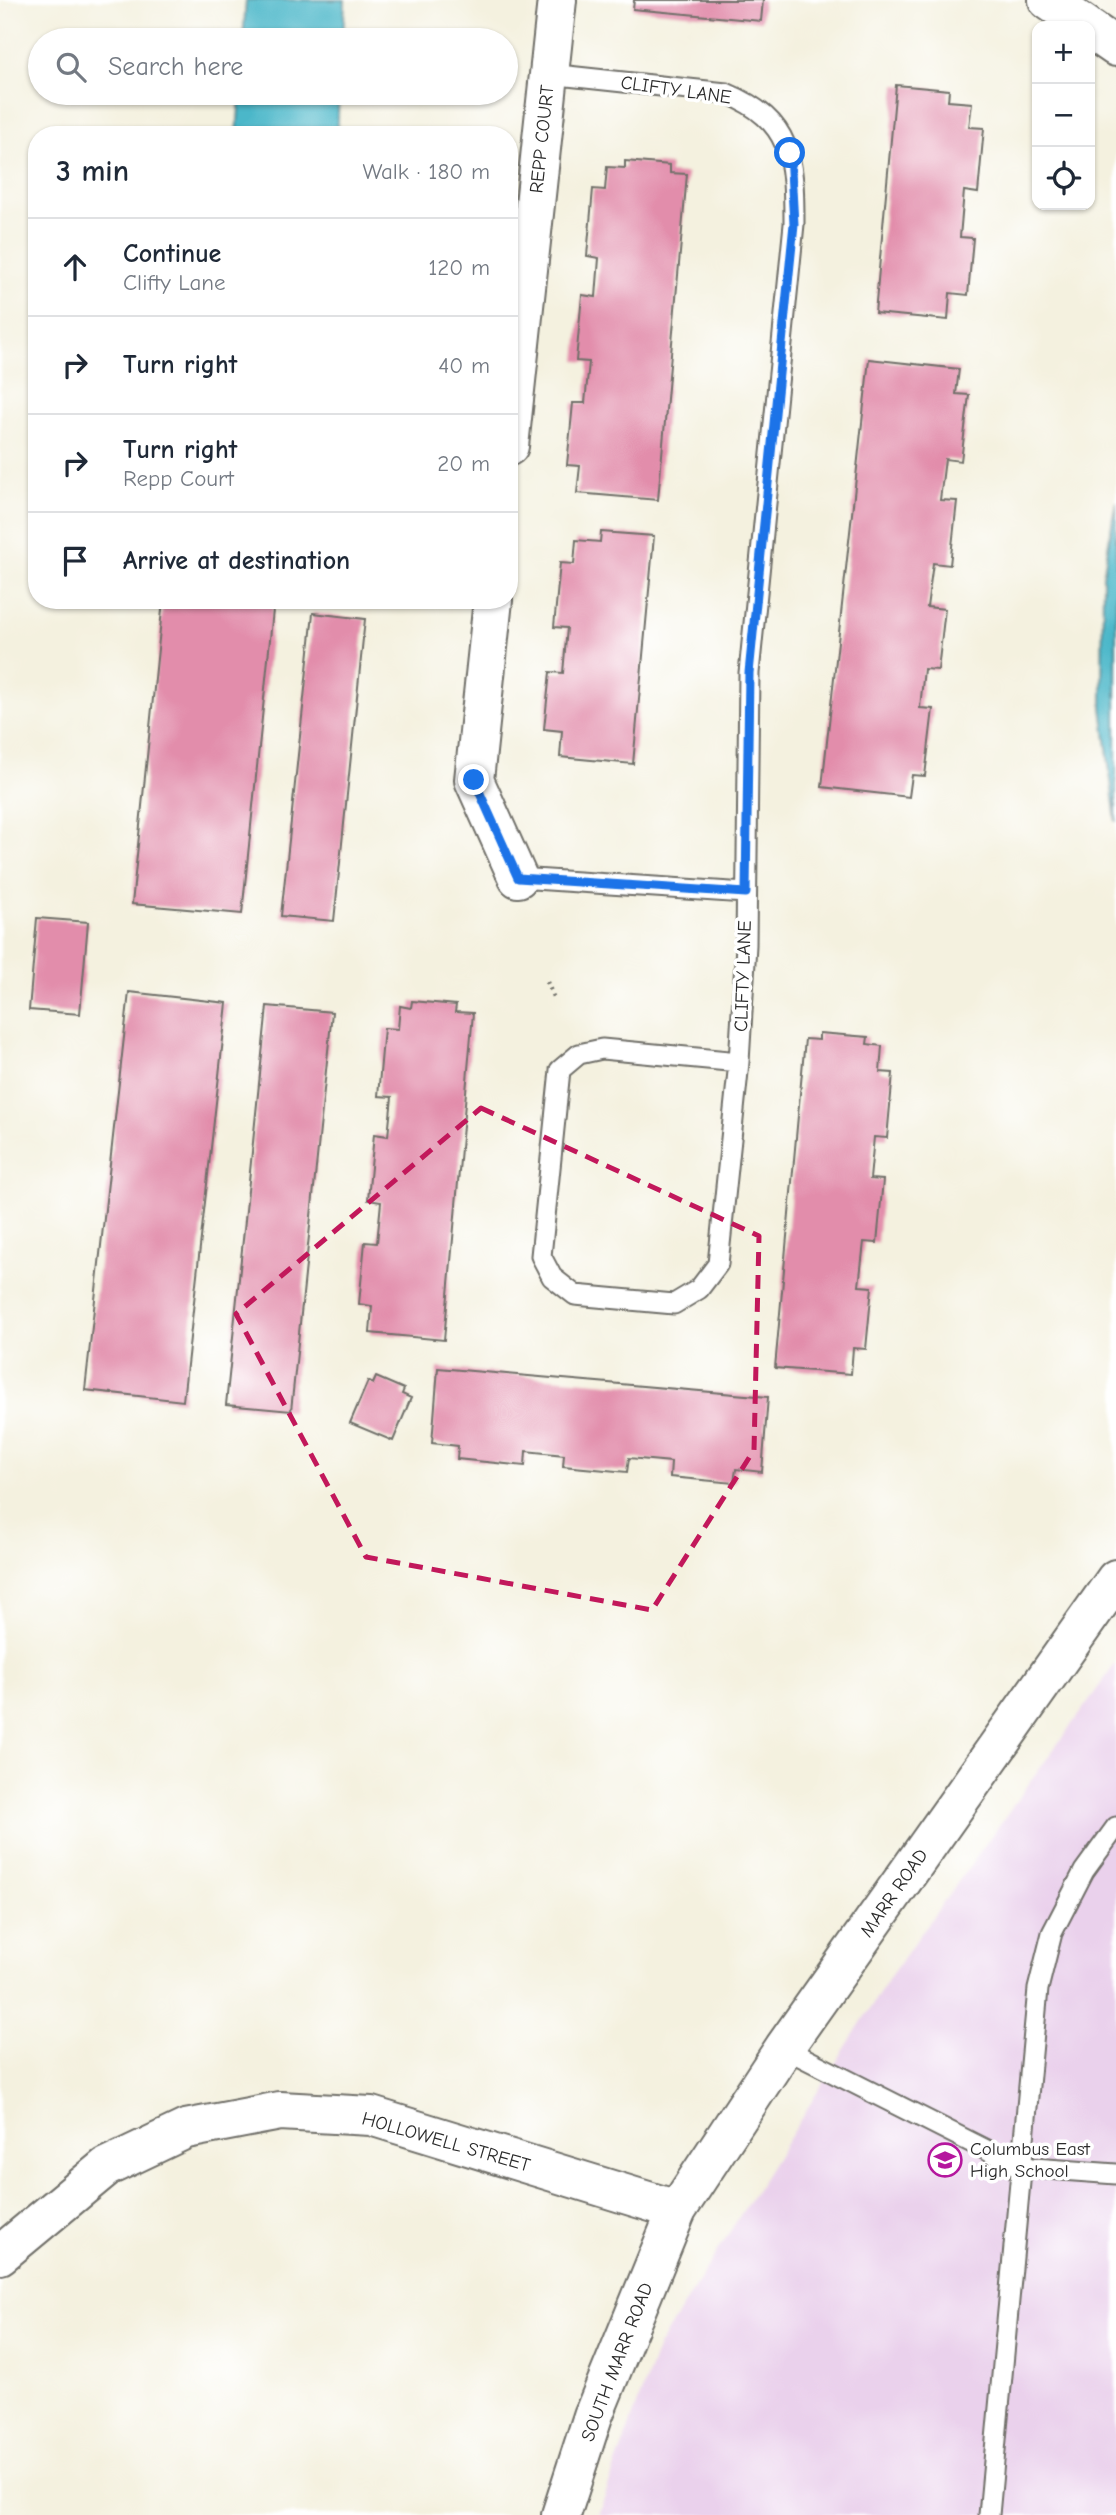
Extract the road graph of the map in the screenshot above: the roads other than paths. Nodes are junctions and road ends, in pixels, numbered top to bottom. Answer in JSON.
{"nodes":[{"id":1,"x":557,"y":0,"type":"edge"},
{"id":2,"x":1048,"y":0,"type":"edge"},
{"id":3,"x":1078,"y":21,"type":"edge"},
{"id":4,"x":1095,"y":33,"type":"edge"},
{"id":5,"x":1116,"y":47,"type":"edge"},
{"id":6,"x":549,"y":74,"type":"junction"},
{"id":7,"x":518,"y":362,"type":"edge"},
{"id":8,"x":492,"y":609,"type":"edge"},
{"id":9,"x":518,"y":878,"type":"joint"},
{"id":10,"x":746,"y":893,"type":"junction"},
{"id":11,"x":739,"y":1062,"type":"junction"},
{"id":12,"x":1116,"y":1578,"type":"edge"},
{"id":13,"x":1116,"y":1827,"type":"edge"},
{"id":14,"x":784,"y":2048,"type":"junction"},
{"id":15,"x":1020,"y":2167,"type":"junction"},
{"id":16,"x":1116,"y":2174,"type":"edge"},
{"id":17,"x":677,"y":2210,"type":"junction"},
{"id":18,"x":0,"y":2255,"type":"edge"},
{"id":19,"x":561,"y":2515,"type":"edge"},
{"id":20,"x":989,"y":2515,"type":"edge"}],
"edges":[{"from":1,"to":6,"type":"main road","name":"REPP COURT"},
{"from":2,"to":3,"type":"main road"},
{"from":4,"to":5,"type":"main road"},
{"from":6,"to":7,"type":"main road","name":"REPP COURT"},
{"from":6,"to":10,"type":"lane","name":"CLIFTY LANE"},
{"from":8,"to":9,"type":"main road"},
{"from":9,"to":10,"type":"lane"},
{"from":10,"to":11,"type":"lane","name":"CLIFTY LANE"},
{"from":11,"to":11,"type":"lane","name":"CLIFTY LANE"},
{"from":12,"to":14,"type":"main road","name":"MARR ROAD"},
{"from":13,"to":15,"type":"lane"},
{"from":14,"to":15,"type":"lane"},
{"from":14,"to":17,"type":"main road","name":"MARR ROAD"},
{"from":15,"to":16,"type":"lane"},
{"from":15,"to":20,"type":"lane"},
{"from":17,"to":18,"type":"main road","name":"HOLLOWELL STREET"},
{"from":17,"to":19,"type":"main road","name":"SOUTH MARR ROAD"}]}
